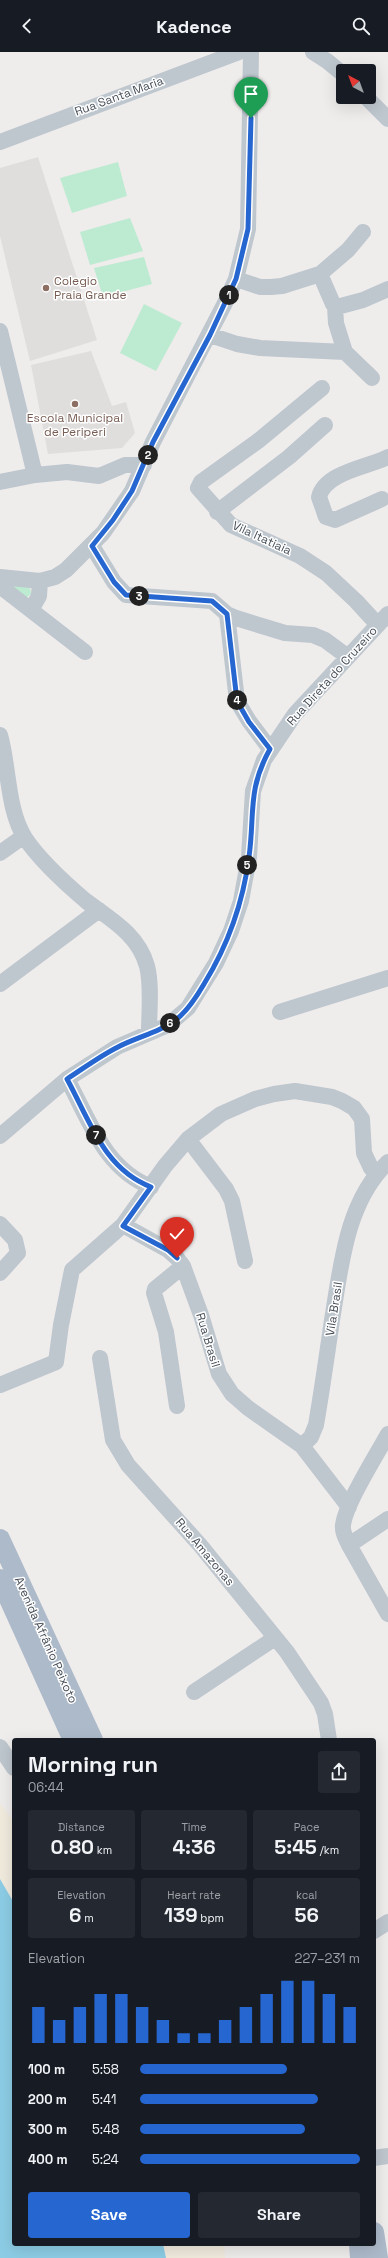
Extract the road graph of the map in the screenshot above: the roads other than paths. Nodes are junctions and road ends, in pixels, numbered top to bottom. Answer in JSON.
{"nodes":[{"id":1,"x":239,"y":52,"type":"edge"},
{"id":2,"x":251,"y":52,"type":"edge"},
{"id":3,"x":313,"y":52,"type":"edge"},
{"id":4,"x":336,"y":68,"type":"edge"},
{"id":5,"x":373,"y":104,"type":"edge"},
{"id":6,"x":388,"y":119,"type":"edge"},
{"id":7,"x":0,"y":142,"type":"edge"},
{"id":8,"x":363,"y":232,"type":"dead end"},
{"id":9,"x":320,"y":274,"type":"junction"},
{"id":10,"x":236,"y":279,"type":"junction"},
{"id":11,"x":388,"y":289,"type":"edge"},
{"id":12,"x":335,"y":306,"type":"junction"},
{"id":13,"x":0,"y":331,"type":"edge"},
{"id":14,"x":210,"y":335,"type":"junction"},
{"id":15,"x":345,"y":352,"type":"junction"},
{"id":16,"x":372,"y":378,"type":"dead end"},
{"id":17,"x":322,"y":388,"type":"dead end"},
{"id":18,"x":325,"y":425,"type":"dead end"},
{"id":19,"x":388,"y":457,"type":"edge"},
{"id":20,"x":144,"y":466,"type":"junction"},
{"id":21,"x":35,"y":475,"type":"junction"},
{"id":22,"x":0,"y":482,"type":"edge"},
{"id":23,"x":382,"y":499,"type":"dead end"},
{"id":24,"x":217,"y":512,"type":"junction"},
{"id":25,"x":92,"y":546,"type":"junction"},
{"id":26,"x":0,"y":577,"type":"edge"},
{"id":27,"x":40,"y":581,"type":"junction"},
{"id":28,"x":0,"y":586,"type":"edge"},
{"id":29,"x":31,"y":610,"type":"junction"},
{"id":30,"x":227,"y":614,"type":"junction"},
{"id":31,"x":383,"y":620,"type":"edge"},
{"id":32,"x":85,"y":652,"type":"dead end"},
{"id":33,"x":348,"y":657,"type":"junction"},
{"id":34,"x":0,"y":735,"type":"edge"},
{"id":35,"x":270,"y":749,"type":"junction"},
{"id":36,"x":3,"y":766,"type":"edge"},
{"id":37,"x":24,"y":836,"type":"junction"},
{"id":38,"x":0,"y":853,"type":"edge"},
{"id":39,"x":99,"y":910,"type":"junction"},
{"id":40,"x":388,"y":978,"type":"edge"},
{"id":41,"x":0,"y":984,"type":"edge"},
{"id":42,"x":280,"y":1012,"type":"dead end"},
{"id":43,"x":149,"y":1032,"type":"junction"},
{"id":44,"x":67,"y":1079,"type":"junction"},
{"id":45,"x":0,"y":1136,"type":"edge"},
{"id":46,"x":188,"y":1139,"type":"junction"},
{"id":47,"x":388,"y":1162,"type":"edge"},
{"id":48,"x":376,"y":1174,"type":"junction"},
{"id":49,"x":151,"y":1187,"type":"junction"},
{"id":50,"x":0,"y":1224,"type":"edge"},
{"id":51,"x":123,"y":1226,"type":"junction"},
{"id":52,"x":245,"y":1261,"type":"dead end"},
{"id":53,"x":183,"y":1266,"type":"junction"},
{"id":54,"x":0,"y":1273,"type":"edge"},
{"id":55,"x":100,"y":1358,"type":"dead end"},
{"id":56,"x":0,"y":1385,"type":"edge"},
{"id":57,"x":178,"y":1406,"type":"dead end"},
{"id":58,"x":388,"y":1434,"type":"edge"},
{"id":59,"x":302,"y":1446,"type":"junction"},
{"id":60,"x":350,"y":1507,"type":"junction"},
{"id":61,"x":388,"y":1519,"type":"edge"},
{"id":62,"x":0,"y":1539,"type":"edge"},
{"id":63,"x":349,"y":1545,"type":"junction"},
{"id":64,"x":0,"y":1579,"type":"edge"},
{"id":65,"x":388,"y":1614,"type":"edge"},
{"id":66,"x":275,"y":1638,"type":"junction"},
{"id":67,"x":194,"y":1692,"type":"dead end"},
{"id":68,"x":72,"y":1738,"type":"edge"},
{"id":69,"x":92,"y":1738,"type":"edge"},
{"id":70,"x":329,"y":1738,"type":"edge"},
{"id":71,"x":0,"y":1747,"type":"edge"},
{"id":72,"x":12,"y":1765,"type":"edge"},
{"id":73,"x":388,"y":1922,"type":"edge"},
{"id":74,"x":376,"y":1930,"type":"edge"},
{"id":75,"x":388,"y":2156,"type":"edge"},
{"id":76,"x":376,"y":2158,"type":"edge"},
{"id":77,"x":376,"y":2245,"type":"edge"},
{"id":78,"x":359,"y":2246,"type":"edge"},
{"id":79,"x":360,"y":2258,"type":"edge"},
{"id":80,"x":378,"y":2258,"type":"edge"}],
"edges":[{"from":1,"to":7,"type":"street","name":"Rua Santa Maria"},
{"from":2,"to":10,"type":"street"},
{"from":3,"to":4,"type":"street"},
{"from":5,"to":6,"type":"street"},
{"from":8,"to":9,"type":"street"},
{"from":9,"to":10,"type":"street"},
{"from":9,"to":12,"type":"street"},
{"from":10,"to":14,"type":"street"},
{"from":11,"to":12,"type":"street"},
{"from":12,"to":15,"type":"street"},
{"from":13,"to":21,"type":"street"},
{"from":14,"to":15,"type":"street"},
{"from":14,"to":20,"type":"street"},
{"from":15,"to":16,"type":"street"},
{"from":17,"to":24,"type":"street","name":"Vila Itatiaia"},
{"from":18,"to":24,"type":"street"},
{"from":19,"to":23,"type":"street"},
{"from":20,"to":21,"type":"street"},
{"from":20,"to":25,"type":"street"},
{"from":21,"to":22,"type":"street"},
{"from":24,"to":31,"type":"street","name":"Vila Itatiaia"},
{"from":25,"to":27,"type":"street"},
{"from":25,"to":30,"type":"street"},
{"from":26,"to":27,"type":"street"},
{"from":27,"to":29,"type":"street"},
{"from":28,"to":29,"type":"street"},
{"from":29,"to":32,"type":"street"},
{"from":30,"to":33,"type":"street"},
{"from":30,"to":35,"type":"street"},
{"from":31,"to":33,"type":"street","name":"Rua Direta do Cruzeiro"},
{"from":33,"to":35,"type":"street","name":"Rua Direta do Cruzeiro"},
{"from":34,"to":36,"type":"street"},
{"from":35,"to":43,"type":"street","name":"Rua Direta do Cruzeiro"},
{"from":36,"to":37,"type":"street"},
{"from":37,"to":38,"type":"street"},
{"from":37,"to":39,"type":"street"},
{"from":39,"to":41,"type":"street"},
{"from":39,"to":43,"type":"street"},
{"from":40,"to":42,"type":"street"},
{"from":43,"to":44,"type":"street","name":"Rua Direta do Cruzeiro"},
{"from":44,"to":45,"type":"street","name":"Rua Direta do Cruzeiro"},
{"from":44,"to":49,"type":"street"},
{"from":46,"to":48,"type":"street"},
{"from":46,"to":49,"type":"street"},
{"from":46,"to":52,"type":"street"},
{"from":47,"to":48,"type":"street","name":"Vila Brasil"},
{"from":48,"to":59,"type":"street","name":"Vila Brasil"},
{"from":49,"to":51,"type":"street"},
{"from":50,"to":54,"type":"street"},
{"from":51,"to":53,"type":"street","name":"Rua Brasil"},
{"from":51,"to":56,"type":"street"},
{"from":53,"to":57,"type":"street"},
{"from":53,"to":59,"type":"street","name":"Rua Brasil"},
{"from":55,"to":66,"type":"street","name":"Rua Amazonas"},
{"from":58,"to":60,"type":"street"},
{"from":59,"to":60,"type":"street","name":"Rua Brasil"},
{"from":60,"to":63,"type":"street"},
{"from":61,"to":63,"type":"street"},
{"from":62,"to":69,"type":"main road","name":"Avenida Afrânio Peixoto"},
{"from":63,"to":65,"type":"street"},
{"from":64,"to":68,"type":"main road","name":"Avenida Afrânio Peixoto"},
{"from":66,"to":67,"type":"street"},
{"from":66,"to":70,"type":"street","name":"Rua Amazonas"},
{"from":71,"to":72,"type":"street"},
{"from":73,"to":74,"type":"street"},
{"from":75,"to":76,"type":"street"},
{"from":77,"to":80,"type":"main road"},
{"from":78,"to":79,"type":"main road"}]}
